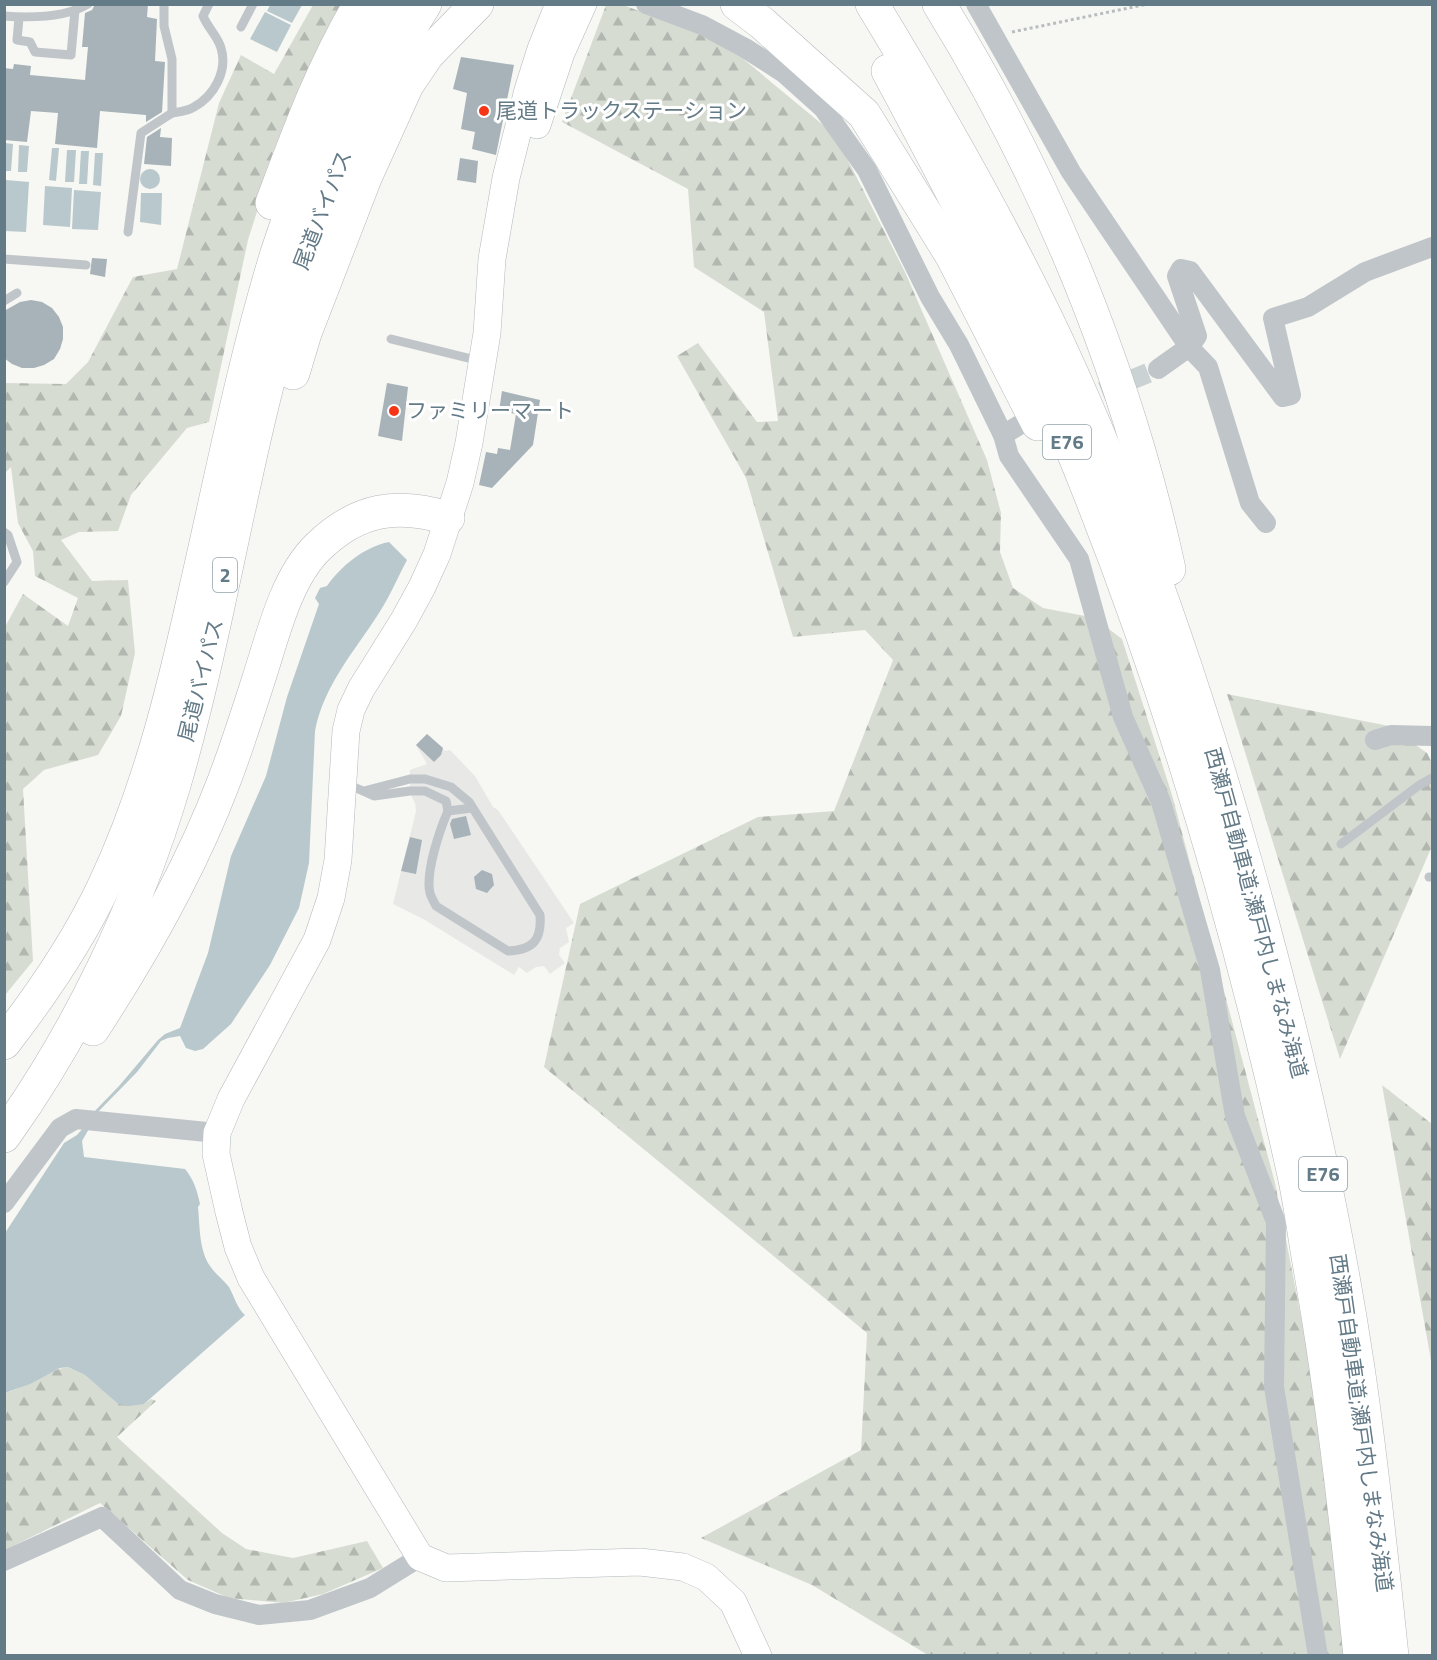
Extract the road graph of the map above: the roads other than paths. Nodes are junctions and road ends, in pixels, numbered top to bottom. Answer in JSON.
{"nodes":[{"id":1,"x":88,"y":4,"type":"edge"},
{"id":2,"x":164,"y":4,"type":"edge"},
{"id":3,"x":208,"y":4,"type":"edge"},
{"id":4,"x":253,"y":4,"type":"edge"},
{"id":5,"x":360,"y":4,"type":"edge"},
{"id":6,"x":394,"y":4,"type":"edge"},
{"id":7,"x":425,"y":4,"type":"edge"},
{"id":8,"x":477,"y":4,"type":"edge"},
{"id":9,"x":559,"y":4,"type":"edge"},
{"id":10,"x":583,"y":4,"type":"edge"},
{"id":11,"x":646,"y":4,"type":"edge"},
{"id":12,"x":737,"y":4,"type":"edge"},
{"id":13,"x":853,"y":4,"type":"edge"},
{"id":14,"x":872,"y":4,"type":"edge"},
{"id":15,"x":939,"y":4,"type":"edge"},
{"id":16,"x":976,"y":4,"type":"edge"},
{"id":17,"x":75,"y":10,"type":"junction"},
{"id":18,"x":4,"y":16,"type":"edge"},
{"id":19,"x":19,"y":18,"type":"junction"},
{"id":20,"x":241,"y":27,"type":"dead end"},
{"id":21,"x":172,"y":113,"type":"junction"},
{"id":22,"x":128,"y":232,"type":"dead end"},
{"id":23,"x":1432,"y":247,"type":"edge"},
{"id":24,"x":4,"y":259,"type":"edge"},
{"id":25,"x":86,"y":265,"type":"dead end"},
{"id":26,"x":17,"y":293,"type":"dead end"},
{"id":27,"x":4,"y":301,"type":"edge"},
{"id":28,"x":487,"y":333,"type":"junction"},
{"id":29,"x":391,"y":339,"type":"dead end"},
{"id":30,"x":1189,"y":346,"type":"junction"},
{"id":31,"x":482,"y":362,"type":"junction"},
{"id":32,"x":1158,"y":369,"type":"tunnel mouth"},
{"id":33,"x":1021,"y":424,"type":"dead end"},
{"id":34,"x":1003,"y":435,"type":"junction"},
{"id":35,"x":448,"y":518,"type":"junction"},
{"id":36,"x":1266,"y":523,"type":"dead end"},
{"id":37,"x":4,"y":532,"type":"edge"},
{"id":38,"x":4,"y":582,"type":"edge"},
{"id":39,"x":191,"y":611,"type":"junction"},
{"id":40,"x":1184,"y":708,"type":"junction"},
{"id":41,"x":1432,"y":736,"type":"edge"},
{"id":42,"x":1375,"y":740,"type":"dead end"},
{"id":43,"x":1432,"y":778,"type":"edge"},
{"id":44,"x":353,"y":786,"type":"junction"},
{"id":45,"x":472,"y":808,"type":"junction"},
{"id":46,"x":448,"y":811,"type":"junction"},
{"id":47,"x":1341,"y":844,"type":"dead end"},
{"id":48,"x":95,"y":985,"type":"junction"},
{"id":49,"x":4,"y":1043,"type":"edge"},
{"id":50,"x":217,"y":1133,"type":"junction"},
{"id":51,"x":4,"y":1136,"type":"edge"},
{"id":52,"x":4,"y":1156,"type":"edge"},
{"id":53,"x":4,"y":1203,"type":"edge"},
{"id":54,"x":420,"y":1557,"type":"junction"},
{"id":55,"x":4,"y":1561,"type":"edge"},
{"id":56,"x":758,"y":1656,"type":"edge"},
{"id":57,"x":1318,"y":1656,"type":"edge"},
{"id":58,"x":1360,"y":1656,"type":"edge"},
{"id":59,"x":1392,"y":1656,"type":"edge"}],
"edges":[{"from":1,"to":17,"type":"lane"},
{"from":2,"to":21,"type":"lane"},
{"from":3,"to":21,"type":"lane"},
{"from":4,"to":20,"type":"lane"},
{"from":5,"to":39,"type":"highway"},
{"from":6,"to":39,"type":"highway","name":"尾道バイパス","number":"2"},
{"from":7,"to":48,"type":"highway","name":"尾道バイパス","number":"2"},
{"from":8,"to":48,"type":"highway"},
{"from":9,"to":28,"type":"street"},
{"from":10,"to":28,"type":"street"},
{"from":11,"to":34,"type":"street"},
{"from":12,"to":40,"type":"highway"},
{"from":13,"to":40,"type":"highway","number":"E76"},
{"from":14,"to":40,"type":"highway","number":"E76"},
{"from":15,"to":40,"type":"highway"},
{"from":16,"to":30,"type":"street"},
{"from":17,"to":19,"type":"lane"},
{"from":17,"to":19,"type":"lane"},
{"from":18,"to":19,"type":"lane"},
{"from":21,"to":22,"type":"lane"},
{"from":23,"to":30,"type":"street"},
{"from":24,"to":25,"type":"lane"},
{"from":26,"to":27,"type":"lane"},
{"from":28,"to":31,"type":"street"},
{"from":29,"to":31,"type":"lane"},
{"from":30,"to":32,"type":"street"},
{"from":30,"to":36,"type":"street"},
{"from":31,"to":35,"type":"street"},
{"from":33,"to":34,"type":"street"},
{"from":34,"to":57,"type":"street"},
{"from":35,"to":44,"type":"street"},
{"from":35,"to":52,"type":"highway"},
{"from":37,"to":38,"type":"lane"},
{"from":39,"to":49,"type":"highway","name":"尾道バイパス","number":"2"},
{"from":40,"to":58,"type":"highway","name":"西瀬戸自動車道;瀬戸内しまなみ海道","number":"E76"},
{"from":40,"to":59,"type":"highway","name":"西瀬戸自動車道;瀬戸内しまなみ海道","number":"E76"},
{"from":41,"to":42,"type":"street"},
{"from":43,"to":47,"type":"lane"},
{"from":44,"to":45,"type":"lane"},
{"from":44,"to":46,"type":"lane"},
{"from":44,"to":50,"type":"street"},
{"from":45,"to":46,"type":"lane"},
{"from":45,"to":46,"type":"lane"},
{"from":48,"to":51,"type":"highway","name":"尾道バイパス","number":"2"},
{"from":50,"to":53,"type":"street"},
{"from":50,"to":54,"type":"street"},
{"from":54,"to":55,"type":"street"},
{"from":54,"to":56,"type":"street"}]}
